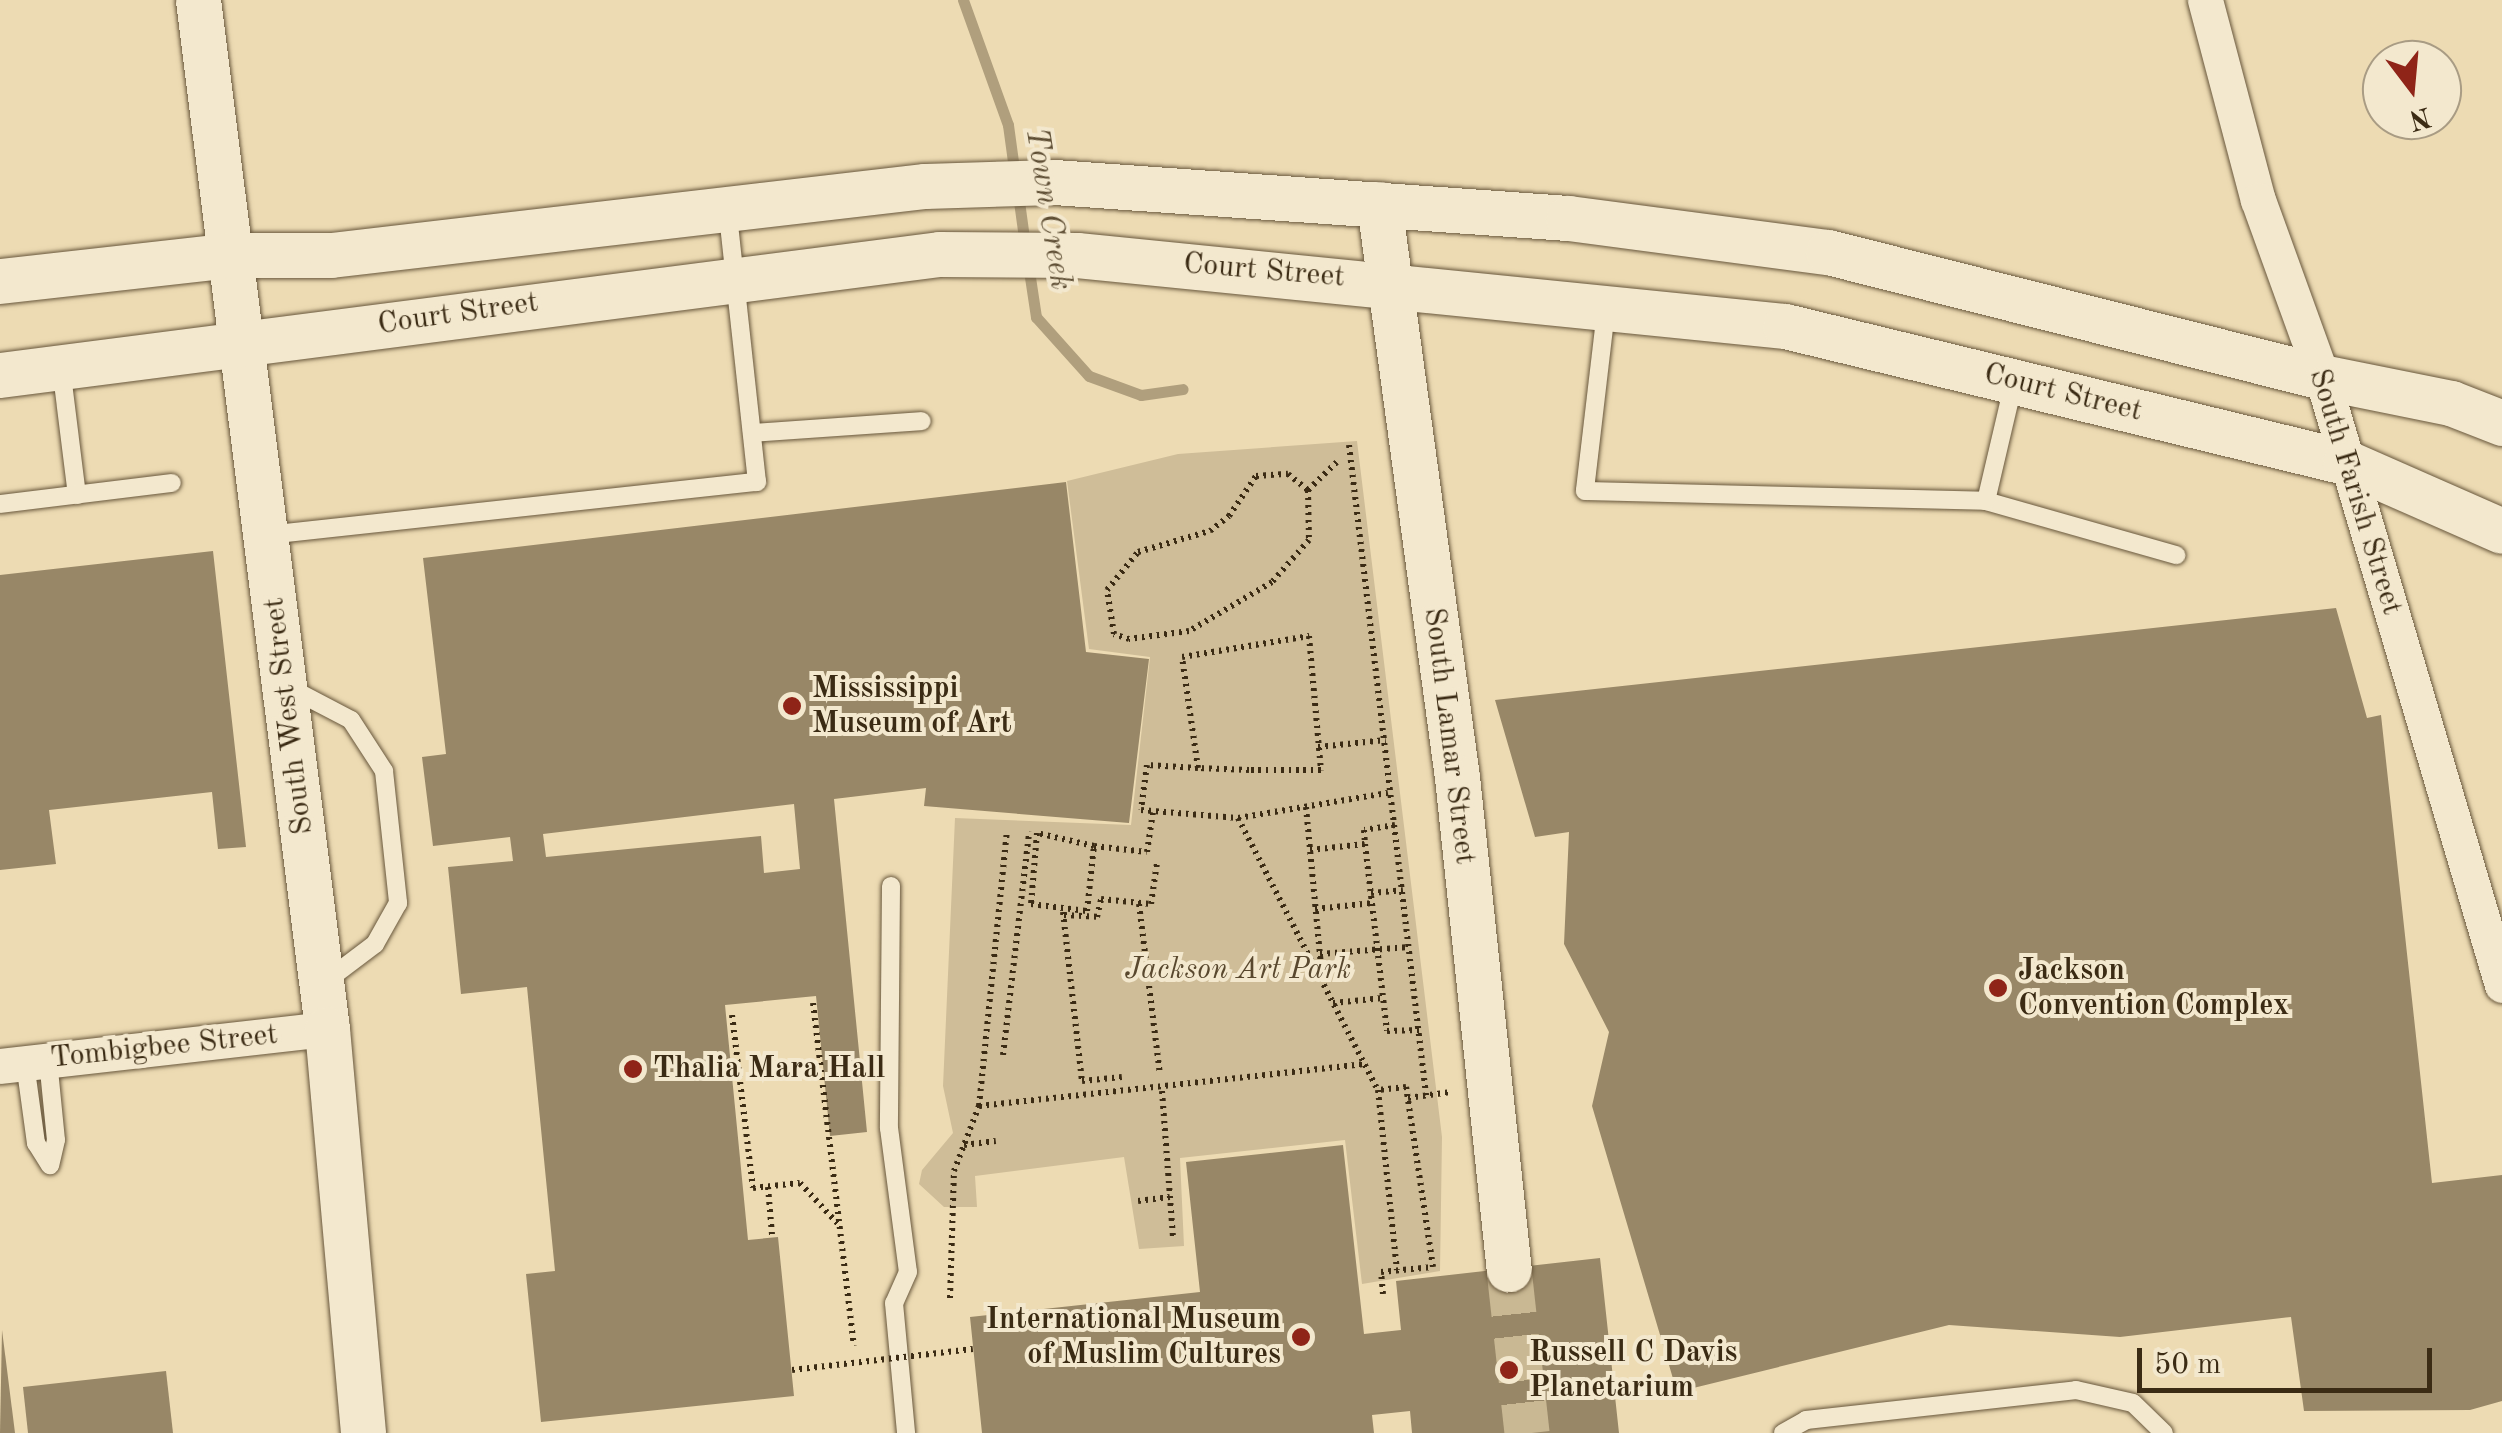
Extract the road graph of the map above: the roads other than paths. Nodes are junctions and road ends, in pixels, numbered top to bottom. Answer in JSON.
{"nodes":[{"id":1,"x":198,"y":0,"type":"edge"},
{"id":2,"x":2205,"y":0,"type":"edge"},
{"id":3,"x":1379,"y":204,"type":"junction"},
{"id":4,"x":727,"y":207,"type":"junction"},
{"id":5,"x":230,"y":255,"type":"junction"},
{"id":6,"x":736,"y":277,"type":"junction"},
{"id":7,"x":0,"y":281,"type":"edge"},
{"id":8,"x":1393,"y":283,"type":"junction"},
{"id":9,"x":1606,"y":306,"type":"junction"},
{"id":10,"x":243,"y":342,"type":"junction"},
{"id":11,"x":61,"y":367,"type":"junction"},
{"id":12,"x":0,"y":375,"type":"edge"},
{"id":13,"x":2322,"y":377,"type":"junction"},
{"id":14,"x":2014,"y":381,"type":"junction"},
{"id":15,"x":922,"y":421,"type":"dead end"},
{"id":16,"x":2502,"y":423,"type":"edge"},
{"id":17,"x":752,"y":433,"type":"junction"},
{"id":18,"x":2345,"y":462,"type":"junction"},
{"id":19,"x":172,"y":483,"type":"dead end"},
{"id":20,"x":76,"y":495,"type":"junction"},
{"id":21,"x":1986,"y":502,"type":"junction"},
{"id":22,"x":0,"y":504,"type":"edge"},
{"id":23,"x":2502,"y":532,"type":"edge"},
{"id":24,"x":267,"y":536,"type":"junction"},
{"id":25,"x":2176,"y":555,"type":"dead end"},
{"id":26,"x":285,"y":686,"type":"junction"},
{"id":27,"x":892,"y":886,"type":"dead end"},
{"id":28,"x":321,"y":985,"type":"junction"},
{"id":29,"x":2502,"y":985,"type":"edge"},
{"id":30,"x":327,"y":1029,"type":"junction"},
{"id":31,"x":24,"y":1063,"type":"edge"},
{"id":32,"x":1509,"y":1269,"type":"tunnel mouth"},
{"id":33,"x":363,"y":1433,"type":"edge"},
{"id":34,"x":906,"y":1433,"type":"edge"},
{"id":35,"x":1783,"y":1433,"type":"edge"},
{"id":36,"x":2164,"y":1433,"type":"edge"}],
"edges":[{"from":1,"to":5,"type":"street","name":"South West Street"},
{"from":2,"to":13,"type":"street","name":"South Farish Street"},
{"from":3,"to":4,"type":"street"},
{"from":3,"to":8,"type":"street","name":"South Lamar Street"},
{"from":3,"to":13,"type":"street"},
{"from":4,"to":5,"type":"street"},
{"from":4,"to":6,"type":"lane"},
{"from":5,"to":7,"type":"street"},
{"from":5,"to":10,"type":"street","name":"South West Street"},
{"from":6,"to":8,"type":"street","name":"Court Street"},
{"from":6,"to":10,"type":"street","name":"Court Street"},
{"from":6,"to":17,"type":"lane"},
{"from":8,"to":9,"type":"street","name":"Court Street"},
{"from":8,"to":32,"type":"street","name":"South Lamar Street"},
{"from":9,"to":14,"type":"street","name":"Court Street"},
{"from":9,"to":21,"type":"lane"},
{"from":10,"to":11,"type":"street","name":"Court Street"},
{"from":10,"to":24,"type":"street","name":"South West Street"},
{"from":11,"to":12,"type":"street","name":"Court Street"},
{"from":11,"to":20,"type":"lane"},
{"from":13,"to":16,"type":"street"},
{"from":13,"to":18,"type":"street","name":"South Farish Street"},
{"from":14,"to":18,"type":"street","name":"Court Street"},
{"from":14,"to":21,"type":"lane"},
{"from":15,"to":17,"type":"lane"},
{"from":17,"to":24,"type":"lane"},
{"from":18,"to":23,"type":"street","name":"Court Street"},
{"from":18,"to":29,"type":"street","name":"South Farish Street"},
{"from":19,"to":20,"type":"lane"},
{"from":20,"to":22,"type":"lane"},
{"from":21,"to":25,"type":"lane"},
{"from":24,"to":26,"type":"street","name":"South West Street"},
{"from":26,"to":28,"type":"street","name":"South West Street"},
{"from":26,"to":28,"type":"lane"},
{"from":27,"to":34,"type":"lane"},
{"from":28,"to":30,"type":"street","name":"South West Street"},
{"from":30,"to":31,"type":"street","name":"Tombigbee Street"},
{"from":30,"to":33,"type":"street","name":"South West Street"},
{"from":35,"to":36,"type":"lane"}]}
